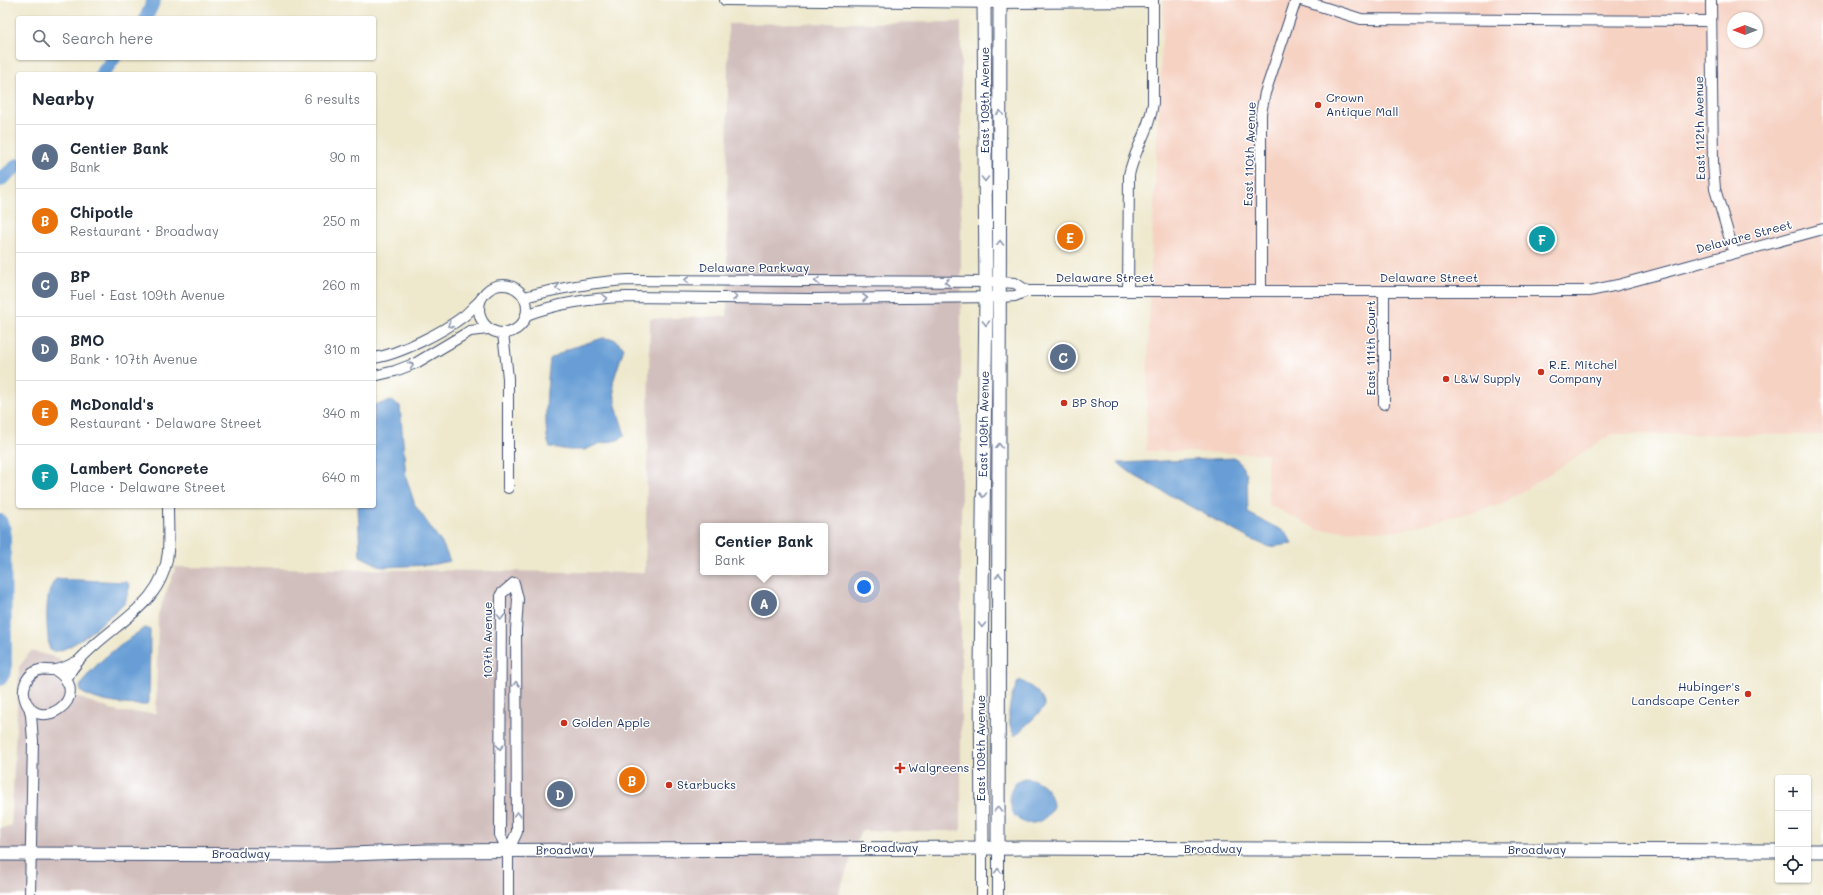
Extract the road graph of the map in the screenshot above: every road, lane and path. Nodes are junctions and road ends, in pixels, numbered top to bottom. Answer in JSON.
{"nodes":[{"id":1,"x":726,"y":0,"type":"edge"},
{"id":2,"x":1296,"y":0,"type":"edge"},
{"id":3,"x":1301,"y":0,"type":"edge"},
{"id":4,"x":1711,"y":0,"type":"edge"},
{"id":5,"x":984,"y":1,"type":"edge"},
{"id":6,"x":1000,"y":1,"type":"edge"},
{"id":7,"x":1153,"y":1,"type":"edge"},
{"id":8,"x":1711,"y":21,"type":"junction"},
{"id":9,"x":1823,"y":229,"type":"edge"},
{"id":10,"x":1734,"y":253,"type":"junction"},
{"id":11,"x":986,"y":282,"type":"junction"},
{"id":12,"x":1000,"y":282,"type":"junction"},
{"id":13,"x":1027,"y":291,"type":"junction"},
{"id":14,"x":1128,"y":291,"type":"junction"},
{"id":15,"x":1261,"y":291,"type":"junction"},
{"id":16,"x":1384,"y":291,"type":"junction"},
{"id":17,"x":524,"y":297,"type":"junction"},
{"id":18,"x":986,"y":297,"type":"junction"},
{"id":19,"x":1000,"y":297,"type":"junction"},
{"id":20,"x":480,"y":300,"type":"junction"},
{"id":21,"x":526,"y":315,"type":"junction"},
{"id":22,"x":488,"y":329,"type":"junction"},
{"id":23,"x":503,"y":333,"type":"junction"},
{"id":24,"x":376,"y":358,"type":"edge"},
{"id":25,"x":376,"y":376,"type":"edge"},
{"id":26,"x":1384,"y":404,"type":"dead end"},
{"id":27,"x":508,"y":488,"type":"dead end"},
{"id":28,"x":168,"y":508,"type":"edge"},
{"id":29,"x":79,"y":660,"type":"junction"},
{"id":30,"x":55,"y":670,"type":"junction"},
{"id":31,"x":66,"y":680,"type":"junction"},
{"id":32,"x":29,"y":706,"type":"junction"},
{"id":33,"x":46,"y":714,"type":"junction"},
{"id":34,"x":33,"y":741,"type":"junction"},
{"id":35,"x":982,"y":848,"type":"junction"},
{"id":36,"x":998,"y":848,"type":"junction"},
{"id":37,"x":508,"y":851,"type":"junction"},
{"id":38,"x":1775,"y":851,"type":"edge"},
{"id":39,"x":1811,"y":851,"type":"edge"},
{"id":40,"x":1823,"y":851,"type":"edge"},
{"id":41,"x":0,"y":854,"type":"edge"},
{"id":42,"x":30,"y":854,"type":"junction"},
{"id":43,"x":30,"y":895,"type":"edge"},
{"id":44,"x":508,"y":895,"type":"edge"},
{"id":45,"x":982,"y":895,"type":"edge"},
{"id":46,"x":998,"y":895,"type":"edge"}],
"edges":[{"from":1,"to":5,"type":"street"},
{"from":2,"to":15,"type":"street","name":"East 110th Avenue"},
{"from":3,"to":8,"type":"street"},
{"from":4,"to":8,"type":"street","name":"East 112th Avenue"},
{"from":5,"to":6,"type":"street"},
{"from":5,"to":11,"type":"main road","name":"East 109th Avenue","one_way":true},
{"from":6,"to":7,"type":"street"},
{"from":12,"to":6,"type":"main road","name":"East 109th Avenue","one_way":true},
{"from":7,"to":14,"type":"street"},
{"from":8,"to":10,"type":"street","name":"East 112th Avenue"},
{"from":9,"to":10,"type":"street","name":"Delaware Street"},
{"from":10,"to":16,"type":"street","name":"Delaware Street"},
{"from":11,"to":12,"type":"street","name":"Delaware Street"},
{"from":11,"to":17,"type":"street","name":"Delaware Parkway","one_way":true},
{"from":11,"to":18,"type":"main road","name":"East 109th Avenue"},
{"from":12,"to":13,"type":"street","name":"Delaware Street"},
{"from":12,"to":19,"type":"main road","name":"East 109th Avenue"},
{"from":13,"to":14,"type":"street","name":"Delaware Street"},
{"from":13,"to":19,"type":"street","name":"Delaware Street"},
{"from":14,"to":15,"type":"street","name":"Delaware Street"},
{"from":15,"to":16,"type":"street","name":"Delaware Street"},
{"from":16,"to":26,"type":"street","name":"East 111th Court"},
{"from":17,"to":20,"type":"street"},
{"from":17,"to":21,"type":"street"},
{"from":18,"to":19,"type":"street","name":"Delaware Street"},
{"from":21,"to":18,"type":"street","one_way":true},
{"from":18,"to":35,"type":"main road","name":"East 109th Avenue","one_way":true},
{"from":36,"to":19,"type":"main road","name":"East 109th Avenue","one_way":true},
{"from":20,"to":22,"type":"street"},
{"from":20,"to":24,"type":"street","one_way":true},
{"from":21,"to":23,"type":"street"},
{"from":22,"to":23,"type":"street"},
{"from":25,"to":22,"type":"street","one_way":true},
{"from":23,"to":27,"type":"street"},
{"from":28,"to":29,"type":"street"},
{"from":29,"to":30,"type":"street"},
{"from":29,"to":31,"type":"street"},
{"from":30,"to":31,"type":"street"},
{"from":30,"to":32,"type":"street"},
{"from":31,"to":33,"type":"street"},
{"from":32,"to":33,"type":"street"},
{"from":32,"to":34,"type":"street"},
{"from":33,"to":34,"type":"street"},
{"from":34,"to":42,"type":"street"},
{"from":35,"to":36,"type":"main road","name":"Broadway"},
{"from":35,"to":37,"type":"main road","name":"Broadway"},
{"from":35,"to":45,"type":"street"},
{"from":36,"to":38,"type":"main road","name":"Broadway"},
{"from":46,"to":36,"type":"street","one_way":true},
{"from":37,"to":37,"type":"street","name":"107th Avenue","one_way":true},
{"from":37,"to":42,"type":"main road","name":"Broadway"},
{"from":37,"to":44,"type":"street","name":"107th Avenue"},
{"from":39,"to":40,"type":"main road"},
{"from":41,"to":42,"type":"main road","name":"Broadway"},
{"from":42,"to":43,"type":"street"}]}
